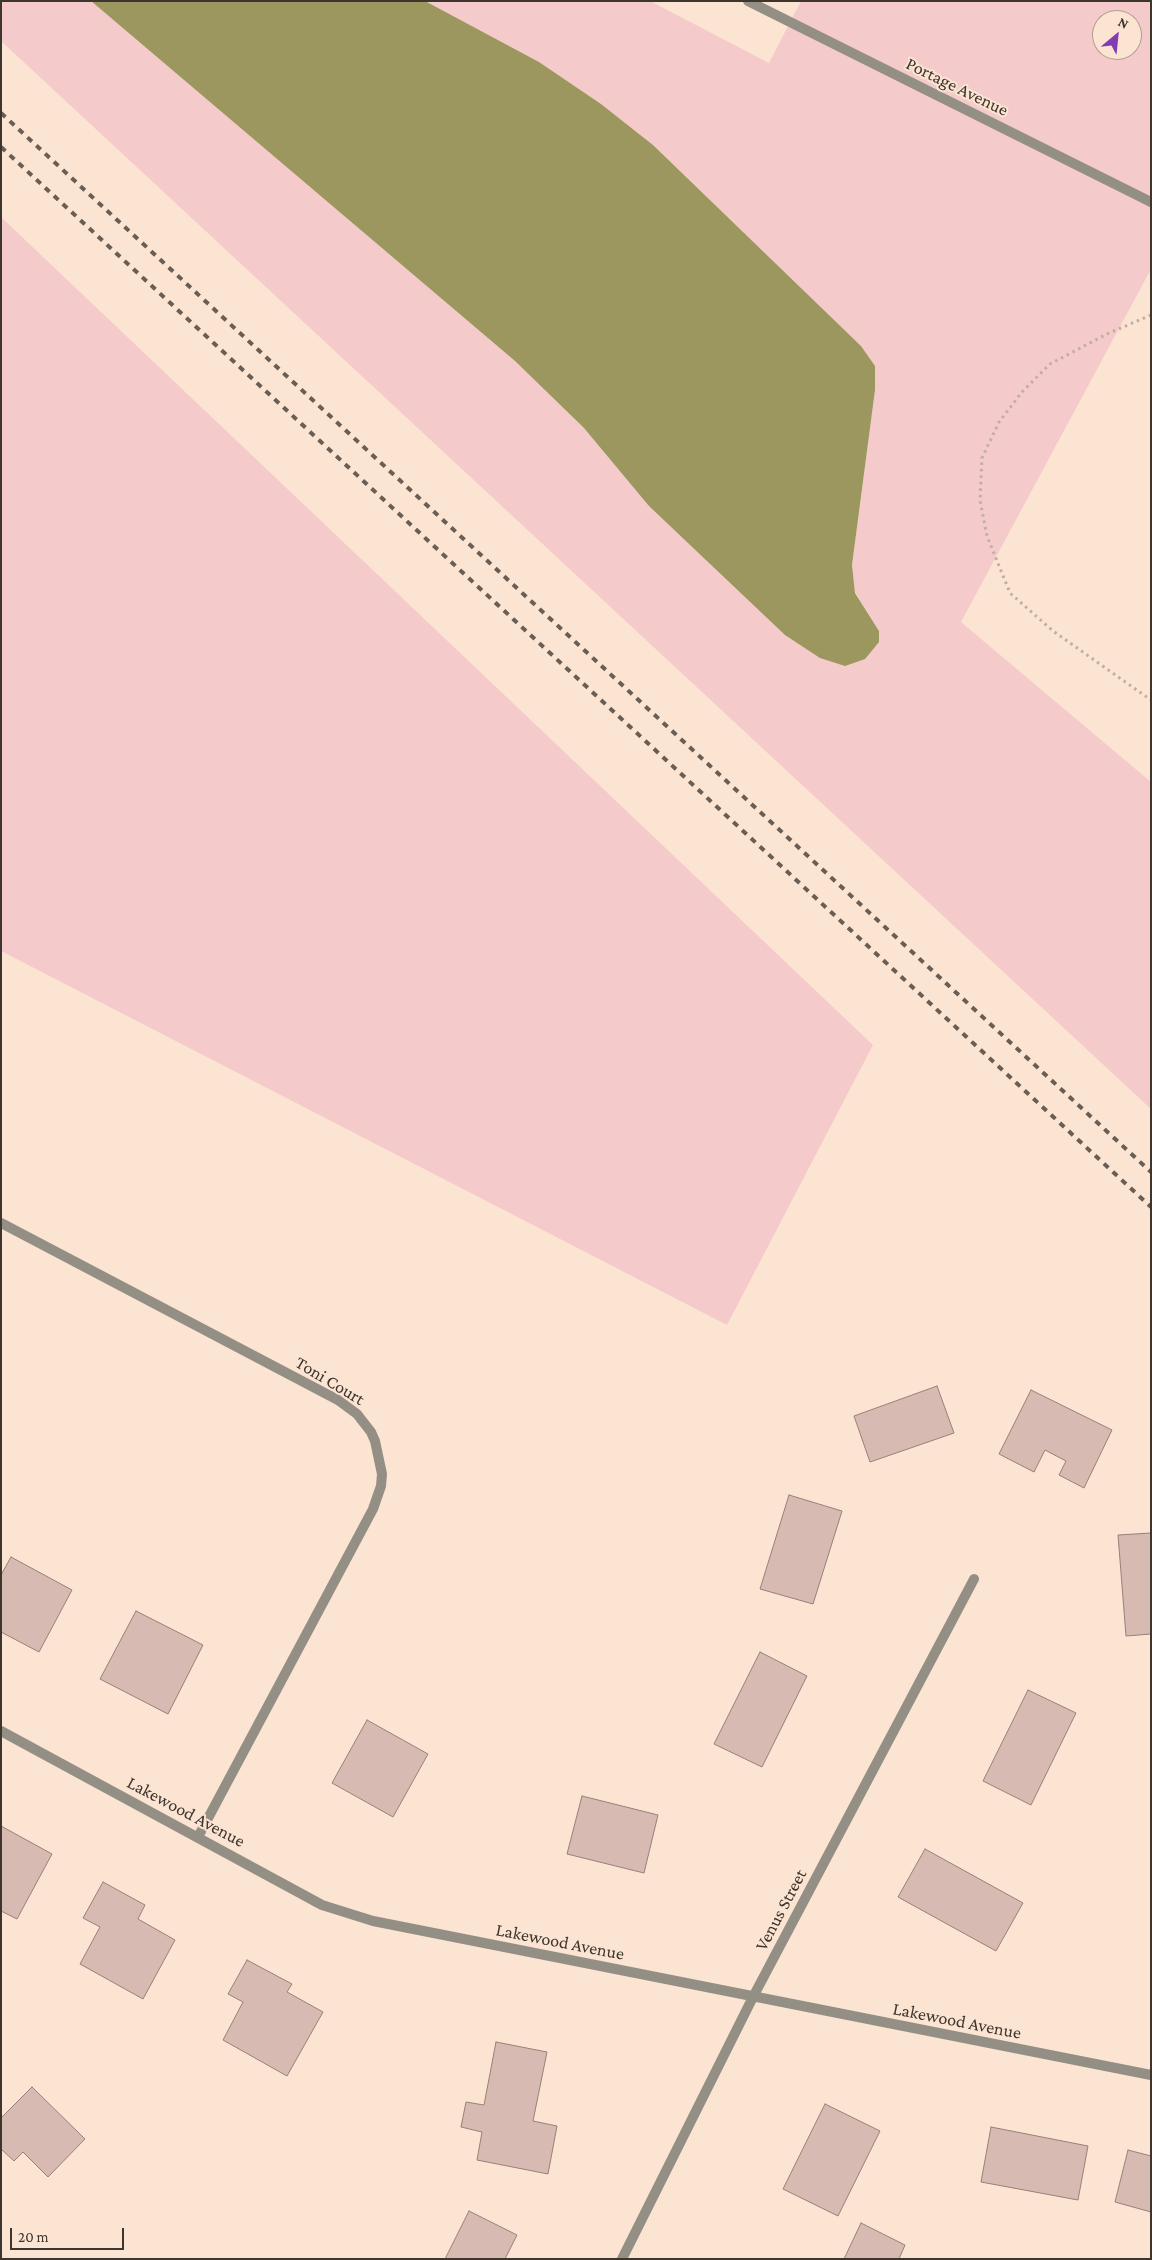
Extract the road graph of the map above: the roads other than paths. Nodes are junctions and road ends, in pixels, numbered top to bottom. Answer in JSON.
{"nodes":[{"id":1,"x":748,"y":1,"type":"edge"},
{"id":2,"x":1151,"y":202,"type":"edge"},
{"id":3,"x":1,"y":1223,"type":"edge"},
{"id":4,"x":974,"y":1579,"type":"dead end"},
{"id":5,"x":1,"y":1731,"type":"edge"},
{"id":6,"x":198,"y":1837,"type":"junction"},
{"id":7,"x":753,"y":1997,"type":"junction"},
{"id":8,"x":1151,"y":2075,"type":"edge"},
{"id":9,"x":622,"y":2259,"type":"edge"}],
"edges":[{"from":1,"to":2,"type":"street","name":"Portage Avenue"},
{"from":3,"to":6,"type":"street","name":"Toni Court"},
{"from":4,"to":7,"type":"street","name":"Venus Street"},
{"from":5,"to":6,"type":"street","name":"Lakewood Avenue"},
{"from":6,"to":7,"type":"street","name":"Lakewood Avenue"},
{"from":7,"to":8,"type":"street","name":"Lakewood Avenue"},
{"from":7,"to":9,"type":"street","name":"Venus Street"}]}
